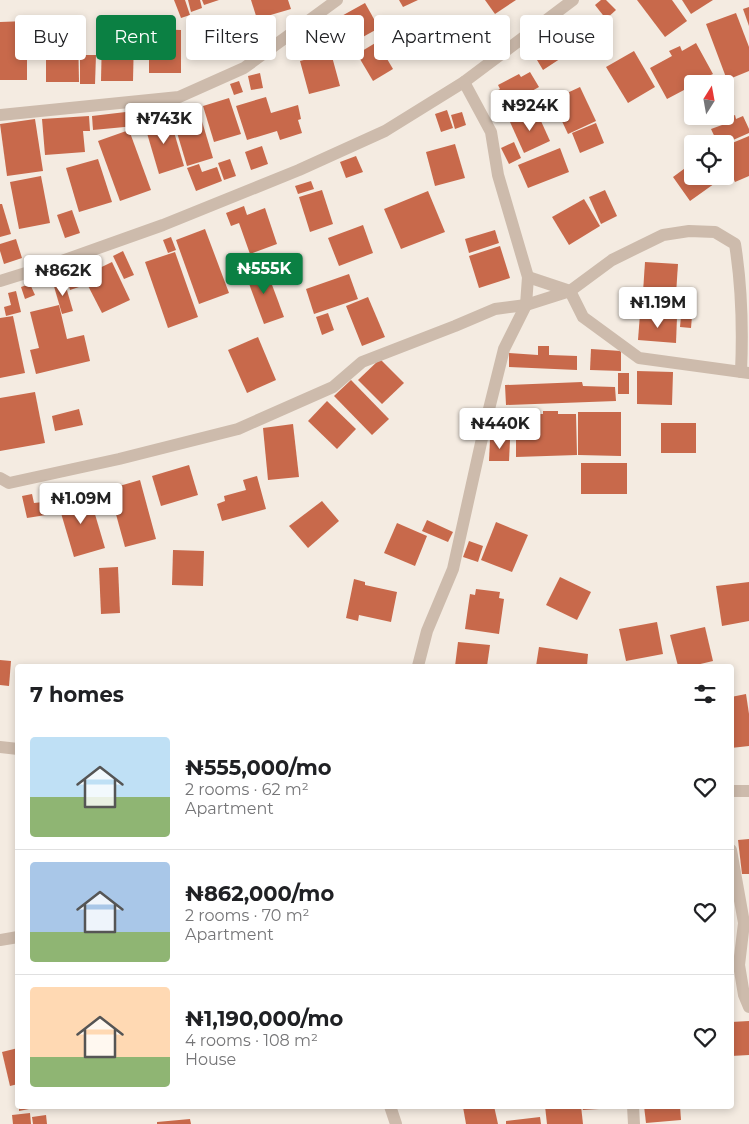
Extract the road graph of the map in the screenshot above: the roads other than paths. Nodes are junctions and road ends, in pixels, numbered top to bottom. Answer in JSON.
{"nodes":[{"id":1,"x":337,"y":0,"type":"edge"},
{"id":2,"x":573,"y":0,"type":"edge"},
{"id":3,"x":464,"y":82,"type":"junction"},
{"id":4,"x":0,"y":115,"type":"edge"},
{"id":5,"x":528,"y":277,"type":"junction"},
{"id":6,"x":0,"y":281,"type":"edge"},
{"id":7,"x":570,"y":291,"type":"junction"},
{"id":8,"x":526,"y":305,"type":"junction"},
{"id":9,"x":745,"y":372,"type":"edge"},
{"id":10,"x":0,"y":478,"type":"edge"},
{"id":11,"x":419,"y":664,"type":"edge"},
{"id":12,"x":0,"y":747,"type":"edge"},
{"id":13,"x":15,"y":749,"type":"edge"},
{"id":14,"x":734,"y":791,"type":"edge"},
{"id":15,"x":749,"y":791,"type":"edge"},
{"id":16,"x":734,"y":867,"type":"edge"},
{"id":17,"x":15,"y":938,"type":"edge"},
{"id":18,"x":0,"y":940,"type":"edge"},
{"id":19,"x":735,"y":966,"type":"edge"},
{"id":20,"x":749,"y":1007,"type":"edge"},
{"id":21,"x":391,"y":1109,"type":"edge"},
{"id":22,"x":633,"y":1109,"type":"edge"},
{"id":23,"x":396,"y":1124,"type":"edge"},
{"id":24,"x":634,"y":1124,"type":"edge"}],
"edges":[{"from":1,"to":4,"type":"street"},
{"from":2,"to":3,"type":"street"},
{"from":3,"to":5,"type":"street"},
{"from":3,"to":6,"type":"street"},
{"from":5,"to":7,"type":"street"},
{"from":5,"to":8,"type":"street"},
{"from":7,"to":8,"type":"street"},
{"from":7,"to":9,"type":"street"},
{"from":7,"to":9,"type":"street"},
{"from":8,"to":10,"type":"street"},
{"from":8,"to":11,"type":"street"},
{"from":12,"to":13,"type":"street"},
{"from":14,"to":15,"type":"street"},
{"from":16,"to":19,"type":"street"},
{"from":17,"to":18,"type":"street"},
{"from":19,"to":20,"type":"street"},
{"from":21,"to":23,"type":"street"},
{"from":22,"to":24,"type":"street"}]}
